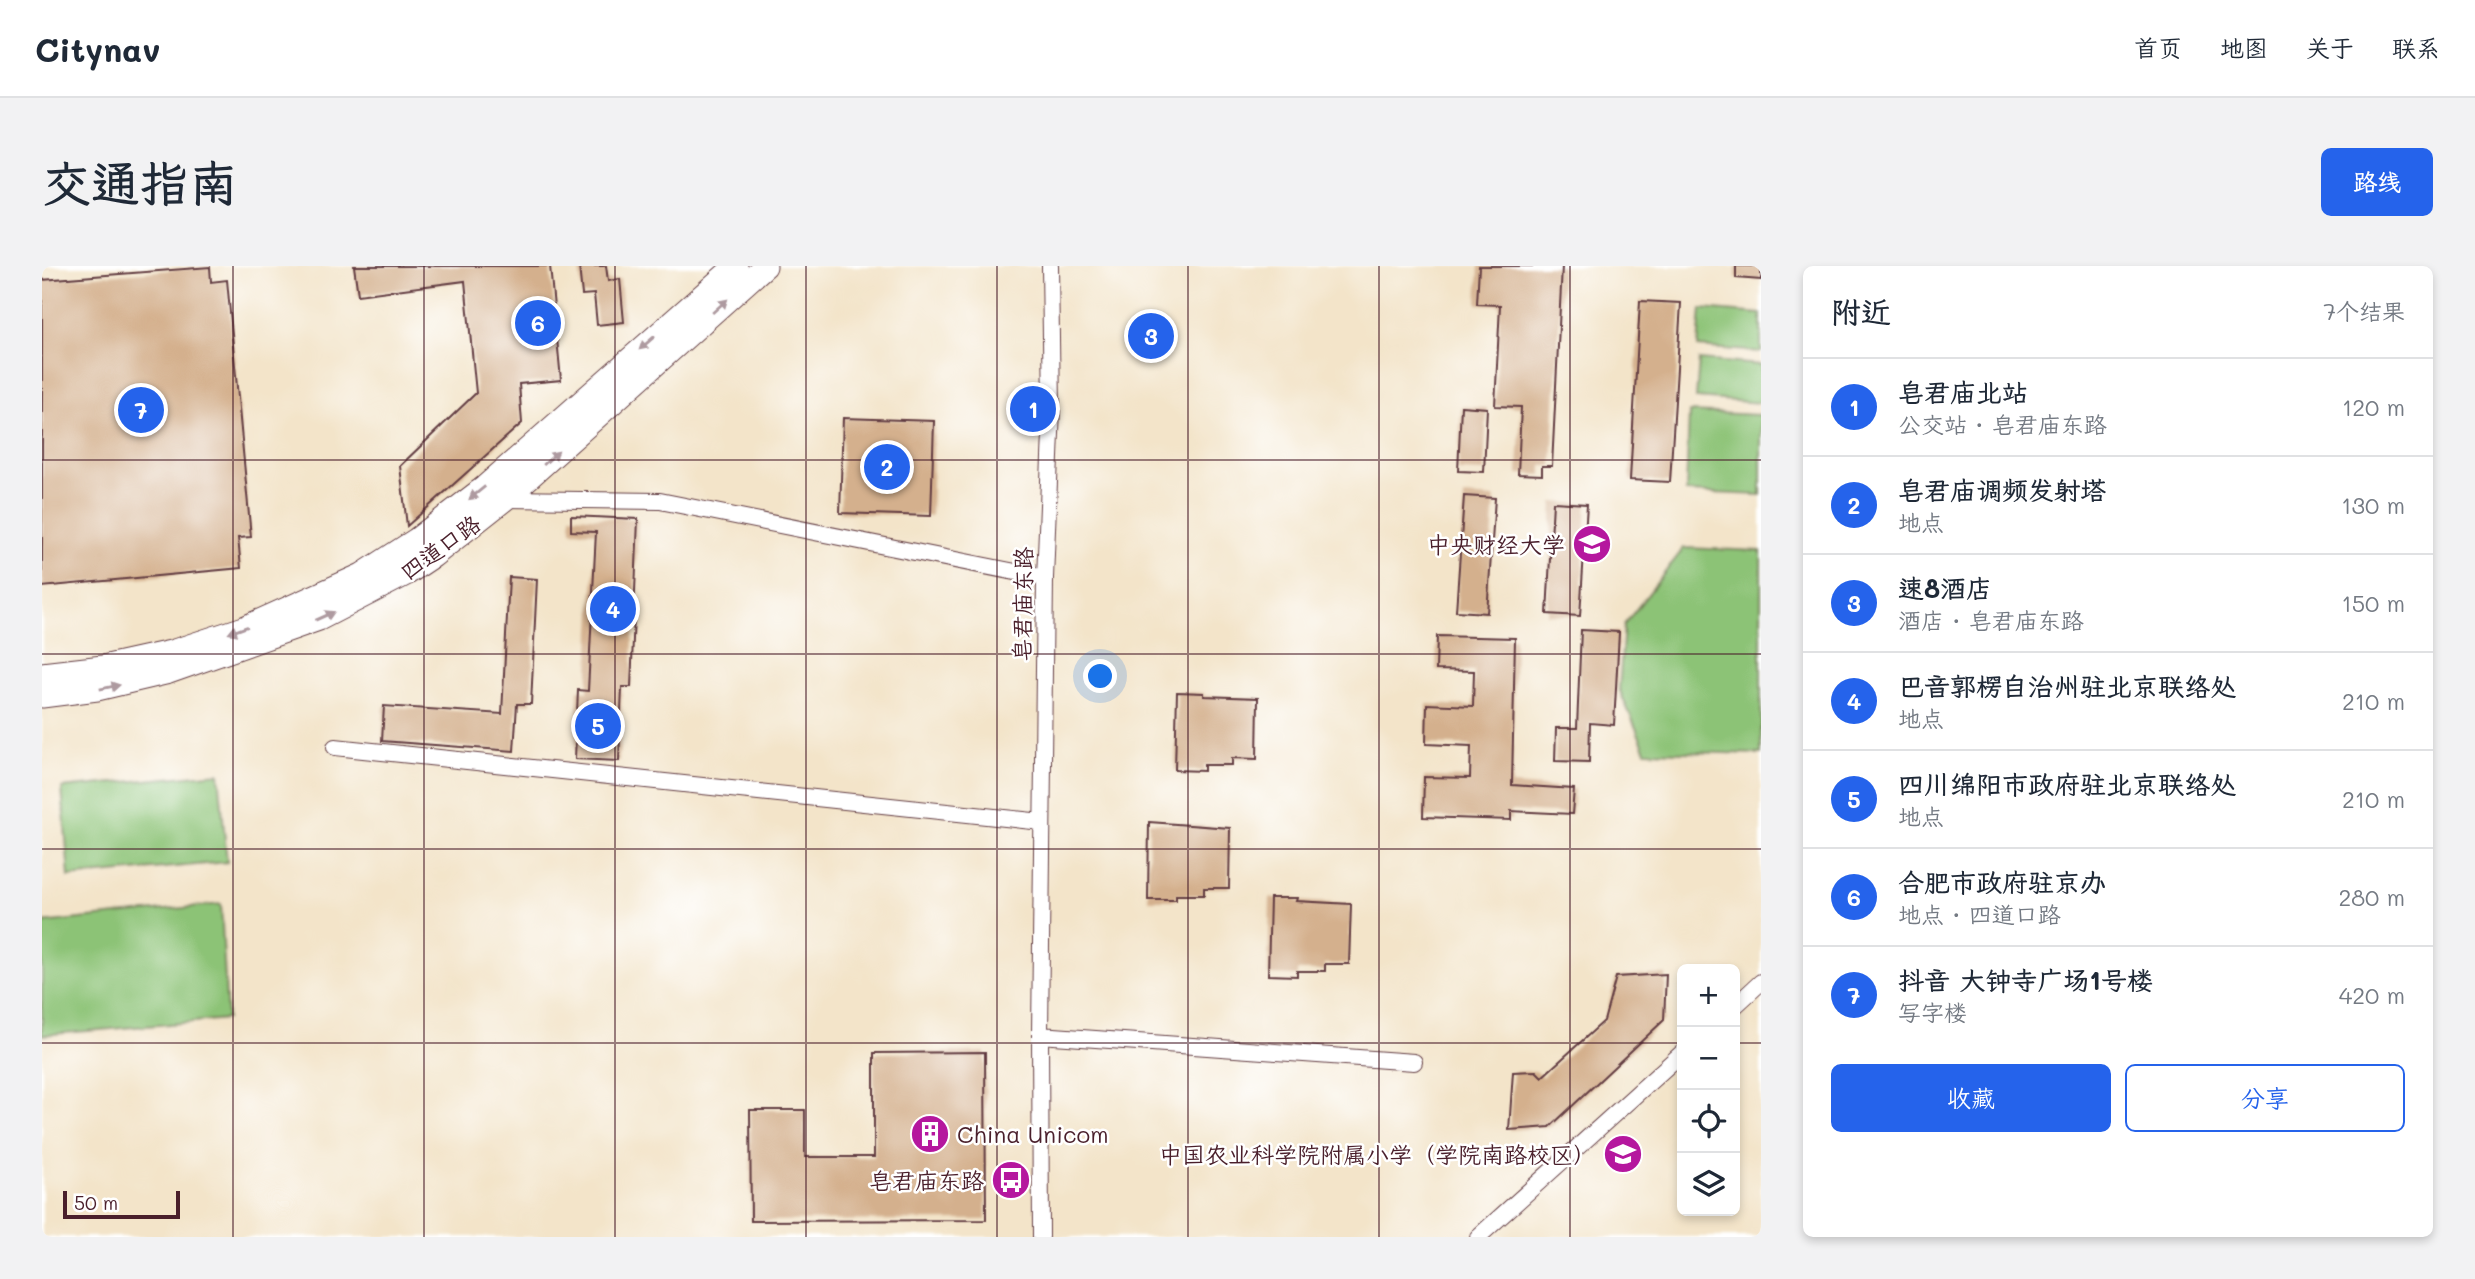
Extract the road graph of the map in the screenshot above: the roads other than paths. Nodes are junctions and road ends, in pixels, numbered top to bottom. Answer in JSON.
{"nodes":[{"id":1,"x":736,"y":266,"type":"edge"},
{"id":2,"x":765,"y":266,"type":"edge"},
{"id":3,"x":1050,"y":266,"type":"edge"},
{"id":4,"x":505,"y":499,"type":"junction"},
{"id":5,"x":1045,"y":578,"type":"junction"},
{"id":6,"x":42,"y":674,"type":"edge"},
{"id":7,"x":42,"y":696,"type":"edge"},
{"id":8,"x":335,"y":747,"type":"dead end"},
{"id":9,"x":1042,"y":822,"type":"junction"},
{"id":10,"x":1761,"y":982,"type":"edge"},
{"id":11,"x":1740,"y":1001,"type":"edge"},
{"id":12,"x":1040,"y":1035,"type":"junction"},
{"id":13,"x":1677,"y":1058,"type":"edge"},
{"id":14,"x":1414,"y":1062,"type":"dead end"},
{"id":15,"x":1041,"y":1237,"type":"edge"},
{"id":16,"x":1478,"y":1237,"type":"edge"}],
"edges":[{"from":1,"to":6,"type":"street","name":"四道口路","one_way":true},
{"from":4,"to":2,"type":"street","name":"四道口路","one_way":true},
{"from":3,"to":5,"type":"street","name":"皂君庙东路"},
{"from":4,"to":5,"type":"street"},
{"from":7,"to":4,"type":"street","name":"四道口路","one_way":true},
{"from":5,"to":9,"type":"street","name":"皂君庙东路"},
{"from":8,"to":9,"type":"street"},
{"from":9,"to":12,"type":"street","name":"皂君庙东路"},
{"from":10,"to":11,"type":"street"},
{"from":12,"to":14,"type":"street"},
{"from":12,"to":15,"type":"street","name":"皂君庙东路"},
{"from":13,"to":16,"type":"street"}]}
